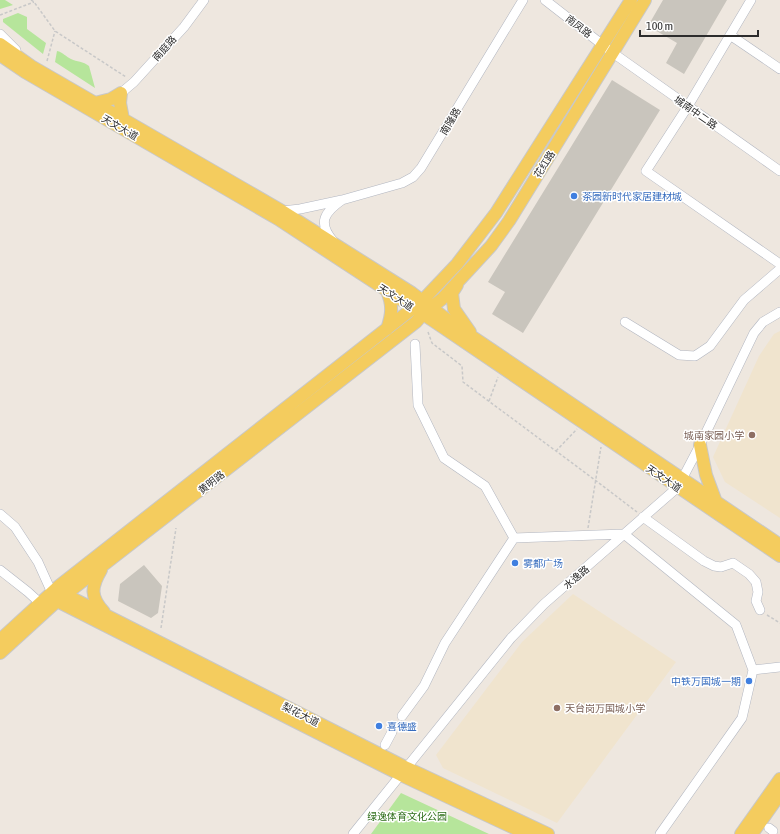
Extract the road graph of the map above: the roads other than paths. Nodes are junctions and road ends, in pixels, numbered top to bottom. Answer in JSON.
{"nodes":[{"id":1,"x":204,"y":0,"type":"edge"},
{"id":2,"x":523,"y":0,"type":"edge"},
{"id":3,"x":545,"y":0,"type":"edge"},
{"id":4,"x":631,"y":0,"type":"edge"},
{"id":5,"x":645,"y":0,"type":"edge"},
{"id":6,"x":751,"y":0,"type":"edge"},
{"id":7,"x":0,"y":34,"type":"edge"},
{"id":8,"x":730,"y":35,"type":"junction"},
{"id":9,"x":0,"y":44,"type":"edge"},
{"id":10,"x":608,"y":49,"type":"junction"},
{"id":11,"x":0,"y":55,"type":"edge"},
{"id":12,"x":31,"y":66,"type":"junction"},
{"id":13,"x":780,"y":69,"type":"edge"},
{"id":14,"x":121,"y":93,"type":"junction"},
{"id":15,"x":95,"y":103,"type":"junction"},
{"id":16,"x":688,"y":106,"type":"junction"},
{"id":17,"x":123,"y":119,"type":"junction"},
{"id":18,"x":780,"y":171,"type":"edge"},
{"id":19,"x":342,"y":200,"type":"junction"},
{"id":20,"x":282,"y":211,"type":"junction"},
{"id":21,"x":496,"y":213,"type":"junction"},
{"id":22,"x":509,"y":221,"type":"junction"},
{"id":23,"x":338,"y":246,"type":"junction"},
{"id":24,"x":780,"y":264,"type":"edge"},
{"id":25,"x":780,"y":269,"type":"edge"},
{"id":26,"x":461,"y":279,"type":"junction"},
{"id":27,"x":387,"y":291,"type":"junction"},
{"id":28,"x":423,"y":308,"type":"junction"},
{"id":29,"x":780,"y":312,"type":"edge"},
{"id":30,"x":625,"y":322,"type":"dead end"},
{"id":31,"x":387,"y":329,"type":"junction"},
{"id":32,"x":473,"y":336,"type":"junction"},
{"id":33,"x":415,"y":344,"type":"dead end"},
{"id":34,"x":700,"y":445,"type":"junction"},
{"id":35,"x":680,"y":483,"type":"junction"},
{"id":36,"x":716,"y":502,"type":"junction"},
{"id":37,"x":0,"y":514,"type":"edge"},
{"id":38,"x":643,"y":517,"type":"junction"},
{"id":39,"x":624,"y":534,"type":"junction"},
{"id":40,"x":514,"y":538,"type":"junction"},
{"id":41,"x":780,"y":545,"type":"edge"},
{"id":42,"x":780,"y":556,"type":"edge"},
{"id":43,"x":105,"y":564,"type":"junction"},
{"id":44,"x":0,"y":570,"type":"edge"},
{"id":45,"x":59,"y":594,"type":"junction"},
{"id":46,"x":40,"y":603,"type":"junction"},
{"id":47,"x":760,"y":610,"type":"road end"},
{"id":48,"x":107,"y":616,"type":"junction"},
{"id":49,"x":0,"y":640,"type":"edge"},
{"id":50,"x":0,"y":653,"type":"edge"},
{"id":51,"x":780,"y":667,"type":"edge"},
{"id":52,"x":753,"y":670,"type":"junction"},
{"id":53,"x":402,"y":716,"type":"dead end"},
{"id":54,"x":392,"y":732,"type":"dead end"},
{"id":55,"x":385,"y":745,"type":"dead end"},
{"id":56,"x":404,"y":771,"type":"junction"},
{"id":57,"x":780,"y":780,"type":"edge"},
{"id":58,"x":780,"y":794,"type":"edge"},
{"id":59,"x":353,"y":834,"type":"edge"},
{"id":60,"x":527,"y":834,"type":"edge"},
{"id":61,"x":548,"y":834,"type":"edge"},
{"id":62,"x":660,"y":834,"type":"edge"},
{"id":63,"x":741,"y":834,"type":"edge"},
{"id":64,"x":752,"y":834,"type":"edge"}],
"edges":[{"from":1,"to":14,"type":"street","name":"南庭路"},
{"from":2,"to":19,"type":"street","name":"南隆路"},
{"from":3,"to":10,"type":"street","name":"南凤路"},
{"from":4,"to":10,"type":"main road","name":"花红路"},
{"from":5,"to":10,"type":"main road","name":"花红路"},
{"from":6,"to":8,"type":"street"},
{"from":7,"to":12,"type":"street","name":"天文大道"},
{"from":8,"to":13,"type":"street"},
{"from":8,"to":16,"type":"street"},
{"from":9,"to":12,"type":"main road","name":"天文大道"},
{"from":10,"to":16,"type":"street","name":"城南中二路"},
{"from":10,"to":21,"type":"main road","name":"花红路"},
{"from":10,"to":22,"type":"main road","name":"花红路"},
{"from":11,"to":27,"type":"main road","name":"天文大道"},
{"from":12,"to":15,"type":"main road","name":"天文大道"},
{"from":14,"to":15,"type":"main road"},
{"from":14,"to":17,"type":"main road"},
{"from":15,"to":17,"type":"main road","name":"天文大道"},
{"from":16,"to":18,"type":"street","name":"城南中二路"},
{"from":16,"to":24,"type":"street"},
{"from":17,"to":20,"type":"main road","name":"天文大道"},
{"from":19,"to":20,"type":"street","name":"南隆路"},
{"from":19,"to":23,"type":"street"},
{"from":20,"to":23,"type":"main road","name":"天文大道"},
{"from":21,"to":22,"type":"main road"},
{"from":21,"to":28,"type":"main road","name":"花红路"},
{"from":22,"to":26,"type":"main road","name":"花红路"},
{"from":23,"to":28,"type":"main road","name":"天文大道"},
{"from":25,"to":30,"type":"street"},
{"from":26,"to":28,"type":"main road","name":"花红路"},
{"from":26,"to":32,"type":"main road"},
{"from":27,"to":28,"type":"main road","name":"天文大道"},
{"from":27,"to":31,"type":"main road"},
{"from":28,"to":31,"type":"main road","name":"黄明路"},
{"from":28,"to":32,"type":"main road","name":"天文大道"},
{"from":28,"to":35,"type":"main road","name":"天文大道"},
{"from":28,"to":43,"type":"main road","name":"黄明路"},
{"from":29,"to":34,"type":"street","name":"水逸路"},
{"from":31,"to":45,"type":"main road","name":"黄明路"},
{"from":32,"to":35,"type":"main road","name":"天文大道"},
{"from":33,"to":40,"type":"street"},
{"from":34,"to":35,"type":"street","name":"水逸路"},
{"from":34,"to":36,"type":"main road"},
{"from":35,"to":36,"type":"main road","name":"天文大道"},
{"from":35,"to":38,"type":"street","name":"水逸路"},
{"from":35,"to":42,"type":"main road","name":"天文大道"},
{"from":36,"to":41,"type":"main road","name":"天文大道"},
{"from":37,"to":45,"type":"street"},
{"from":38,"to":39,"type":"street","name":"水逸路"},
{"from":38,"to":47,"type":"street"},
{"from":39,"to":40,"type":"street"},
{"from":39,"to":52,"type":"street"},
{"from":39,"to":56,"type":"street","name":"水逸路"},
{"from":40,"to":53,"type":"street"},
{"from":43,"to":45,"type":"main road","name":"黄明路"},
{"from":43,"to":48,"type":"main road"},
{"from":44,"to":46,"type":"street"},
{"from":45,"to":46,"type":"main road","name":"黄明路"},
{"from":45,"to":48,"type":"main road","name":"梨花大道"},
{"from":45,"to":50,"type":"main road","name":"黄明路"},
{"from":45,"to":56,"type":"main road","name":"梨花大道"},
{"from":46,"to":49,"type":"main road","name":"黄明路"},
{"from":48,"to":56,"type":"main road","name":"梨花大道"},
{"from":51,"to":52,"type":"street"},
{"from":52,"to":62,"type":"street"},
{"from":54,"to":55,"type":"street"},
{"from":56,"to":59,"type":"street","name":"水逸路"},
{"from":56,"to":60,"type":"main road","name":"梨花大道"},
{"from":56,"to":61,"type":"main road","name":"梨花大道"},
{"from":57,"to":63,"type":"main road"},
{"from":58,"to":64,"type":"main road"}]}
